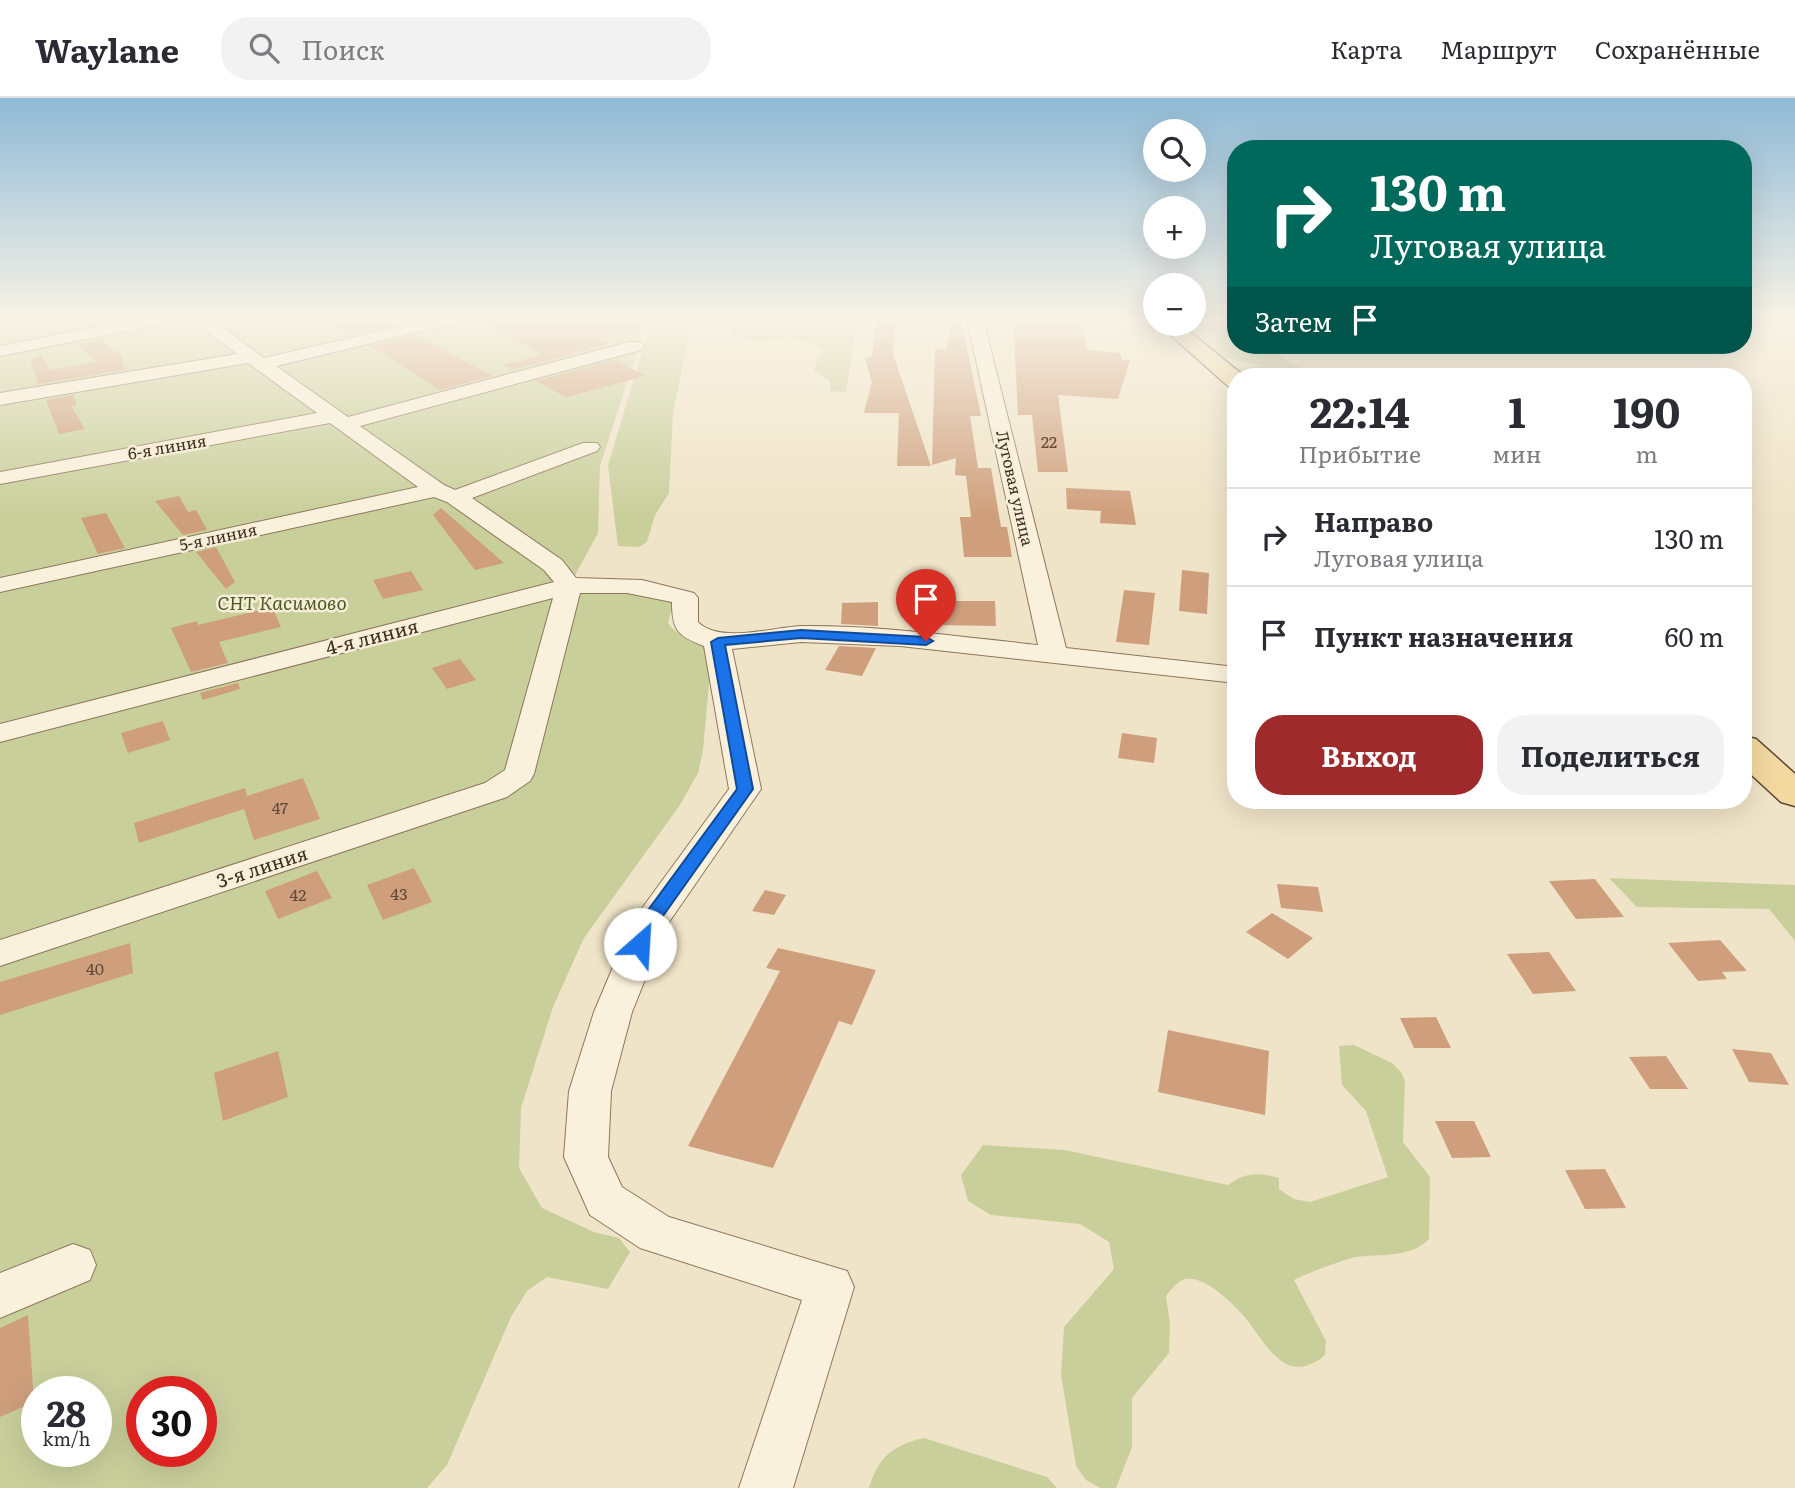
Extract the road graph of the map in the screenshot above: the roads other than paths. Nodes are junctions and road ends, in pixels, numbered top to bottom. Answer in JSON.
{"nodes":[{"id":1,"x":102,"y":384,"type":"edge"},
{"id":2,"x":288,"y":384,"type":"edge"},
{"id":3,"x":484,"y":384,"type":"edge"},
{"id":4,"x":990,"y":384,"type":"edge"},
{"id":5,"x":0,"y":399,"type":"edge"},
{"id":6,"x":339,"y":420,"type":"junction"},
{"id":7,"x":590,"y":447,"type":"dead end"},
{"id":8,"x":0,"y":478,"type":"edge"},
{"id":9,"x":445,"y":494,"type":"junction"},
{"id":10,"x":0,"y":585,"type":"edge"},
{"id":11,"x":569,"y":586,"type":"junction"},
{"id":12,"x":718,"y":642,"type":"junction"},
{"id":13,"x":1054,"y":656,"type":"junction"},
{"id":14,"x":1227,"y":674,"type":"edge"},
{"id":15,"x":0,"y":733,"type":"edge"},
{"id":16,"x":1752,"y":755,"type":"edge"},
{"id":17,"x":1795,"y":794,"type":"edge"},
{"id":18,"x":0,"y":953,"type":"edge"},
{"id":19,"x":73,"y":1265,"type":"dead end"},
{"id":20,"x":0,"y":1296,"type":"edge"},
{"id":21,"x":766,"y":1488,"type":"edge"}],
"edges":[{"from":1,"to":5,"type":"street"},
{"from":2,"to":6,"type":"street"},
{"from":3,"to":6,"type":"street","name":"6-я линия"},
{"from":4,"to":13,"type":"street","name":"Луговая улица"},
{"from":6,"to":8,"type":"street","name":"6-я линия"},
{"from":6,"to":9,"type":"street"},
{"from":7,"to":9,"type":"street","name":"5-я линия"},
{"from":9,"to":10,"type":"street","name":"5-я линия"},
{"from":9,"to":11,"type":"street"},
{"from":11,"to":12,"type":"street","name":"4-я линия"},
{"from":11,"to":15,"type":"street","name":"4-я линия"},
{"from":11,"to":18,"type":"street","name":"3-я линия"},
{"from":12,"to":13,"type":"street"},
{"from":12,"to":21,"type":"street"},
{"from":13,"to":14,"type":"street"},
{"from":16,"to":17,"type":"main road"},
{"from":19,"to":20,"type":"street"}]}
